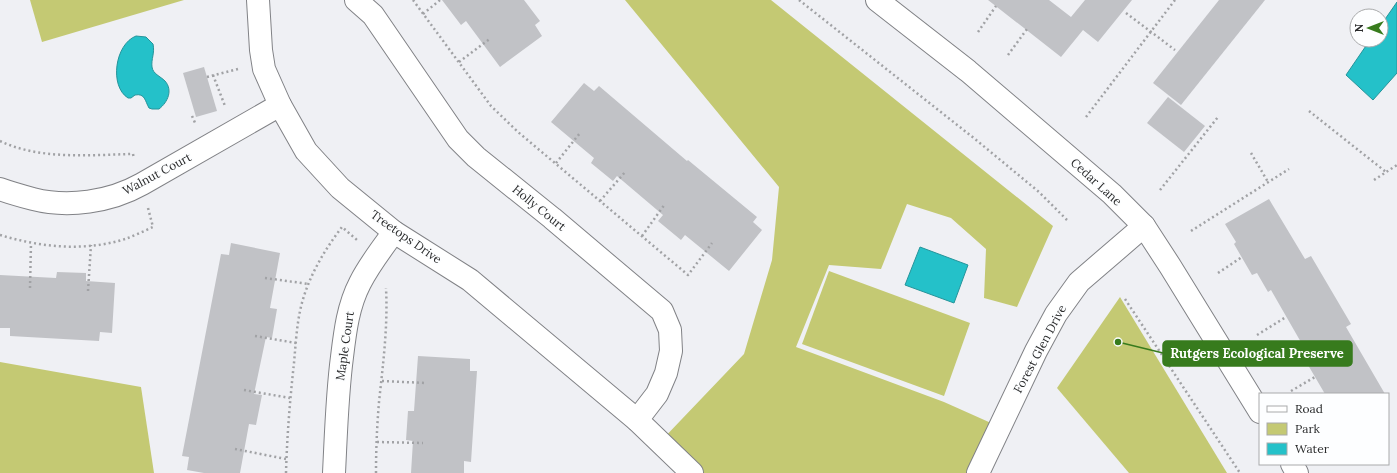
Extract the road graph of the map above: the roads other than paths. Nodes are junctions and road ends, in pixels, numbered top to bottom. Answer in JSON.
{"nodes":[{"id":1,"x":258,"y":0,"type":"edge"},
{"id":2,"x":356,"y":0,"type":"edge"},
{"id":3,"x":878,"y":0,"type":"edge"},
{"id":4,"x":280,"y":105,"type":"junction"},
{"id":5,"x":0,"y":189,"type":"edge"},
{"id":6,"x":1144,"y":226,"type":"junction"},
{"id":7,"x":394,"y":232,"type":"junction"},
{"id":8,"x":1259,"y":410,"type":"edge"},
{"id":9,"x":637,"y":420,"type":"junction"},
{"id":10,"x":334,"y":473,"type":"edge"},
{"id":11,"x":692,"y":473,"type":"edge"},
{"id":12,"x":978,"y":473,"type":"edge"}],
"edges":[{"from":1,"to":4,"type":"street","name":"Treetops Drive"},
{"from":2,"to":9,"type":"street","name":"Holly Court"},
{"from":3,"to":6,"type":"street","name":"Cedar Lane"},
{"from":4,"to":5,"type":"street","name":"Walnut Court"},
{"from":4,"to":7,"type":"street","name":"Treetops Drive"},
{"from":6,"to":8,"type":"street","name":"Cedar Lane"},
{"from":6,"to":12,"type":"street","name":"Forest Glen Drive"},
{"from":7,"to":9,"type":"street","name":"Treetops Drive"},
{"from":7,"to":10,"type":"street","name":"Maple Court"},
{"from":9,"to":11,"type":"street","name":"Treetops Drive"}]}
